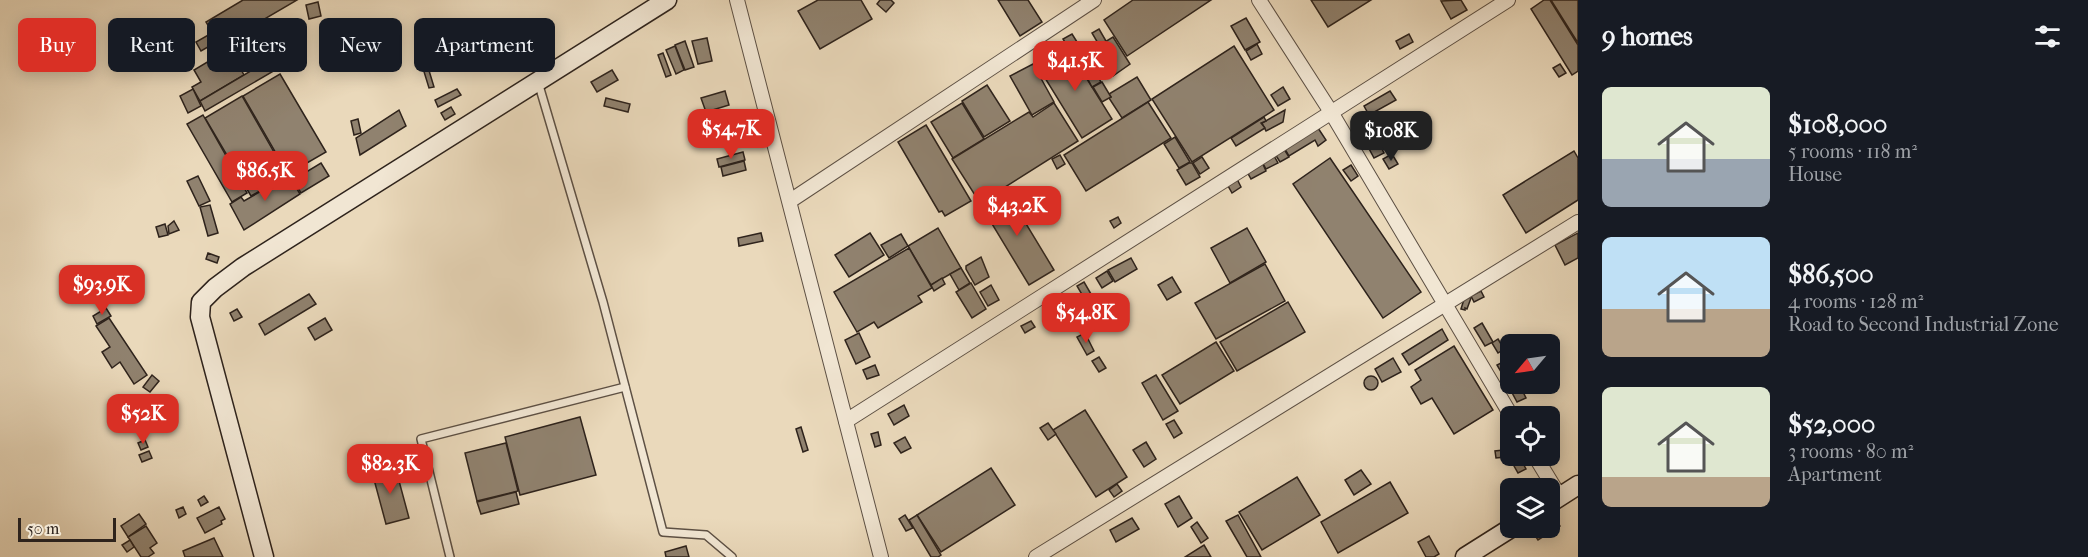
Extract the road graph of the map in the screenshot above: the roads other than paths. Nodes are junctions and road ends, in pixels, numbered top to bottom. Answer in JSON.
{"nodes":[{"id":1,"x":667,"y":0,"type":"edge"},
{"id":2,"x":736,"y":0,"type":"edge"},
{"id":3,"x":1094,"y":0,"type":"edge"},
{"id":4,"x":1259,"y":0,"type":"edge"},
{"id":5,"x":1508,"y":0,"type":"edge"},
{"id":6,"x":538,"y":82,"type":"junction"},
{"id":7,"x":1331,"y":112,"type":"junction"},
{"id":8,"x":790,"y":201,"type":"junction"},
{"id":9,"x":1578,"y":222,"type":"edge"},
{"id":10,"x":1445,"y":304,"type":"junction"},
{"id":11,"x":625,"y":387,"type":"junction"},
{"id":12,"x":1505,"y":406,"type":"edge"},
{"id":13,"x":846,"y":421,"type":"junction"},
{"id":14,"x":1578,"y":485,"type":"edge"},
{"id":15,"x":1560,"y":497,"type":"edge"},
{"id":16,"x":1500,"y":535,"type":"edge"},
{"id":17,"x":264,"y":557,"type":"edge"},
{"id":18,"x":450,"y":557,"type":"edge"},
{"id":19,"x":732,"y":557,"type":"edge"},
{"id":20,"x":881,"y":557,"type":"edge"},
{"id":21,"x":1036,"y":557,"type":"edge"},
{"id":22,"x":1465,"y":557,"type":"edge"}],
"edges":[{"from":1,"to":6,"type":"street"},
{"from":2,"to":8,"type":"street"},
{"from":3,"to":8,"type":"street"},
{"from":4,"to":7,"type":"street"},
{"from":5,"to":7,"type":"street"},
{"from":6,"to":11,"type":"lane"},
{"from":6,"to":17,"type":"street"},
{"from":7,"to":10,"type":"street"},
{"from":7,"to":13,"type":"street"},
{"from":8,"to":13,"type":"street"},
{"from":9,"to":10,"type":"street"},
{"from":10,"to":12,"type":"street"},
{"from":10,"to":21,"type":"street"},
{"from":11,"to":18,"type":"lane"},
{"from":11,"to":19,"type":"lane"},
{"from":13,"to":20,"type":"street"},
{"from":14,"to":15,"type":"street"},
{"from":16,"to":22,"type":"street"}]}
